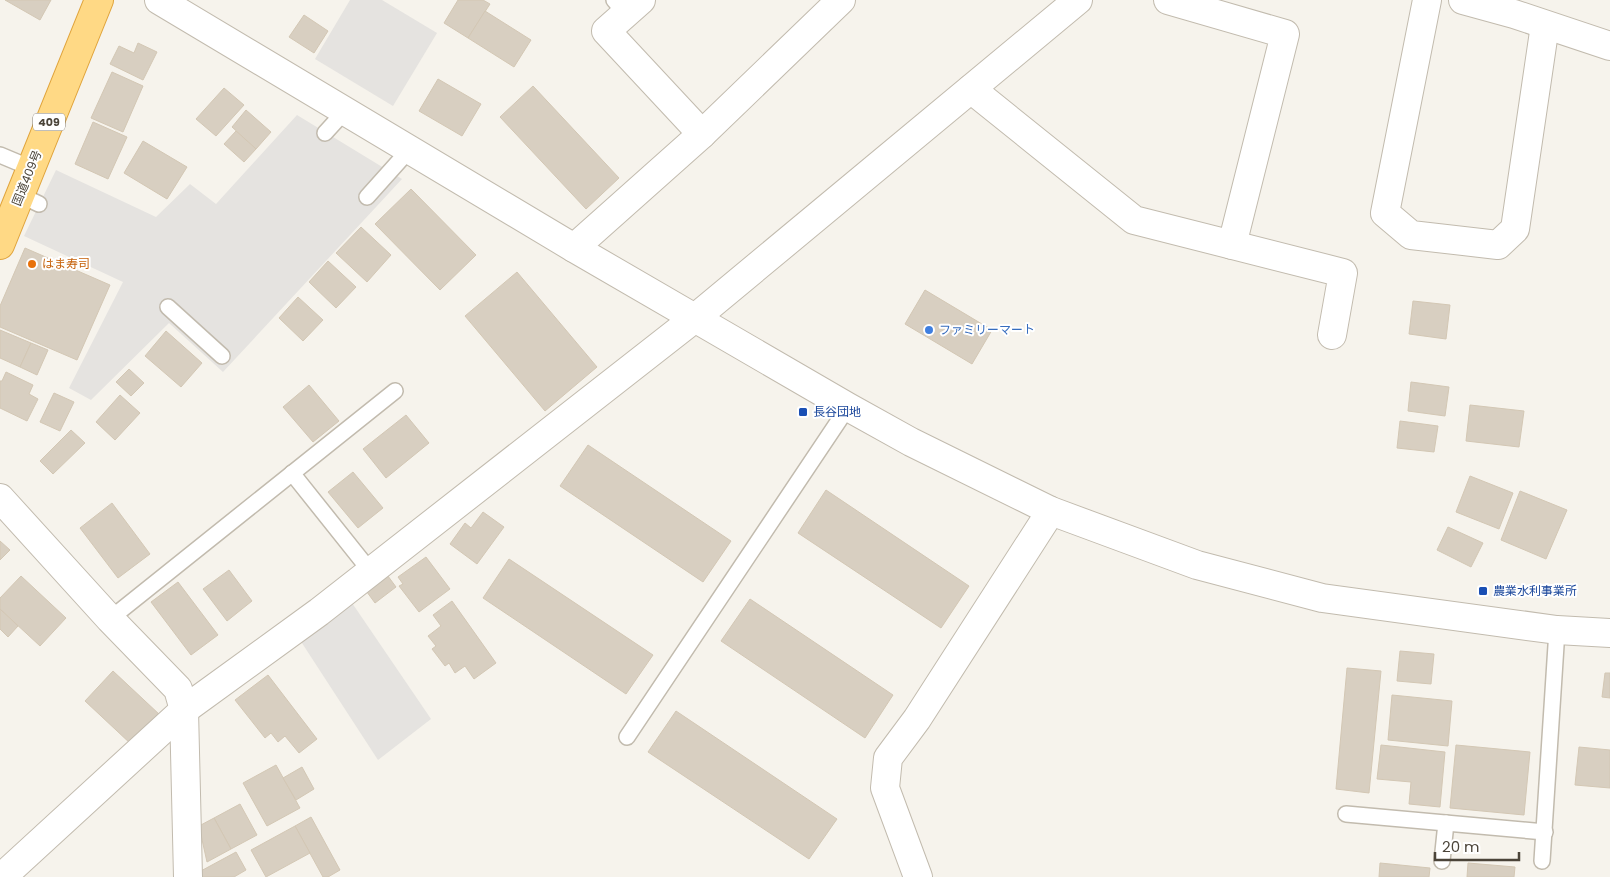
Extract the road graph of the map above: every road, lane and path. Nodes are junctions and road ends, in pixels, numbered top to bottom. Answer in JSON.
{"nodes":[{"id":1,"x":99,"y":0,"type":"edge"},
{"id":2,"x":159,"y":0,"type":"edge"},
{"id":3,"x":842,"y":0,"type":"edge"},
{"id":4,"x":1078,"y":0,"type":"edge"},
{"id":5,"x":1168,"y":0,"type":"edge"},
{"id":6,"x":1428,"y":0,"type":"edge"},
{"id":7,"x":1463,"y":0,"type":"edge"},
{"id":8,"x":627,"y":5,"type":"edge"},
{"id":9,"x":1516,"y":7,"type":"edge"},
{"id":10,"x":1544,"y":24,"type":"junction"},
{"id":11,"x":1610,"y":46,"type":"edge"},
{"id":12,"x":971,"y":89,"type":"junction"},
{"id":13,"x":346,"y":110,"type":"junction"},
{"id":14,"x":325,"y":133,"type":"dead end"},
{"id":15,"x":702,"y":134,"type":"junction"},
{"id":16,"x":410,"y":149,"type":"junction"},
{"id":17,"x":0,"y":155,"type":"edge"},
{"id":18,"x":31,"y":168,"type":"junction"},
{"id":19,"x":367,"y":197,"type":"dead end"},
{"id":20,"x":0,"y":245,"type":"edge"},
{"id":21,"x":1232,"y":245,"type":"junction"},
{"id":22,"x":574,"y":248,"type":"junction"},
{"id":23,"x":168,"y":306,"type":"dead end"},
{"id":24,"x":695,"y":318,"type":"junction"},
{"id":25,"x":1332,"y":335,"type":"dead end"},
{"id":26,"x":222,"y":356,"type":"dead end"},
{"id":27,"x":396,"y":391,"type":"dead end"},
{"id":28,"x":848,"y":407,"type":"junction"},
{"id":29,"x":292,"y":473,"type":"junction"},
{"id":30,"x":0,"y":498,"type":"edge"},
{"id":31,"x":1051,"y":511,"type":"junction"},
{"id":32,"x":371,"y":572,"type":"junction"},
{"id":33,"x":110,"y":619,"type":"junction"},
{"id":34,"x":1557,"y":630,"type":"junction"},
{"id":35,"x":1610,"y":633,"type":"edge"},
{"id":36,"x":184,"y":710,"type":"junction"},
{"id":37,"x":627,"y":737,"type":"dead end"},
{"id":38,"x":1346,"y":814,"type":"dead end"},
{"id":39,"x":1446,"y":823,"type":"junction"},
{"id":40,"x":1545,"y":832,"type":"junction"},
{"id":41,"x":1442,"y":861,"type":"dead end"},
{"id":42,"x":1542,"y":862,"type":"dead end"},
{"id":43,"x":2,"y":877,"type":"edge"},
{"id":44,"x":188,"y":877,"type":"edge"},
{"id":45,"x":918,"y":877,"type":"edge"}],
"edges":[{"from":1,"to":18,"type":"highway","name":"国道409号","number":"409"},
{"from":2,"to":13,"type":"street"},
{"from":3,"to":15,"type":"street"},
{"from":4,"to":12,"type":"street"},
{"from":5,"to":21,"type":"street"},
{"from":6,"to":10,"type":"street"},
{"from":7,"to":9,"type":"street"},
{"from":8,"to":15,"type":"street"},
{"from":9,"to":10,"type":"street"},
{"from":10,"to":11,"type":"street"},
{"from":12,"to":21,"type":"street"},
{"from":12,"to":24,"type":"street"},
{"from":13,"to":14,"type":"lane"},
{"from":13,"to":16,"type":"street"},
{"from":15,"to":22,"type":"street"},
{"from":16,"to":19,"type":"lane"},
{"from":16,"to":22,"type":"street"},
{"from":17,"to":18,"type":"lane"},
{"from":18,"to":20,"type":"highway","name":"国道409号","number":"409"},
{"from":21,"to":25,"type":"street"},
{"from":22,"to":24,"type":"street"},
{"from":23,"to":26,"type":"lane"},
{"from":24,"to":28,"type":"street"},
{"from":24,"to":32,"type":"street"},
{"from":27,"to":29,"type":"lane"},
{"from":28,"to":31,"type":"street"},
{"from":28,"to":37,"type":"lane"},
{"from":29,"to":32,"type":"lane"},
{"from":29,"to":33,"type":"lane"},
{"from":30,"to":33,"type":"street"},
{"from":31,"to":34,"type":"street"},
{"from":31,"to":45,"type":"street"},
{"from":32,"to":36,"type":"street"},
{"from":33,"to":36,"type":"street"},
{"from":34,"to":35,"type":"street"},
{"from":34,"to":40,"type":"lane"},
{"from":36,"to":43,"type":"street"},
{"from":36,"to":44,"type":"street"},
{"from":38,"to":39,"type":"lane"},
{"from":39,"to":40,"type":"lane"},
{"from":39,"to":41,"type":"lane"},
{"from":40,"to":42,"type":"lane"}]}
